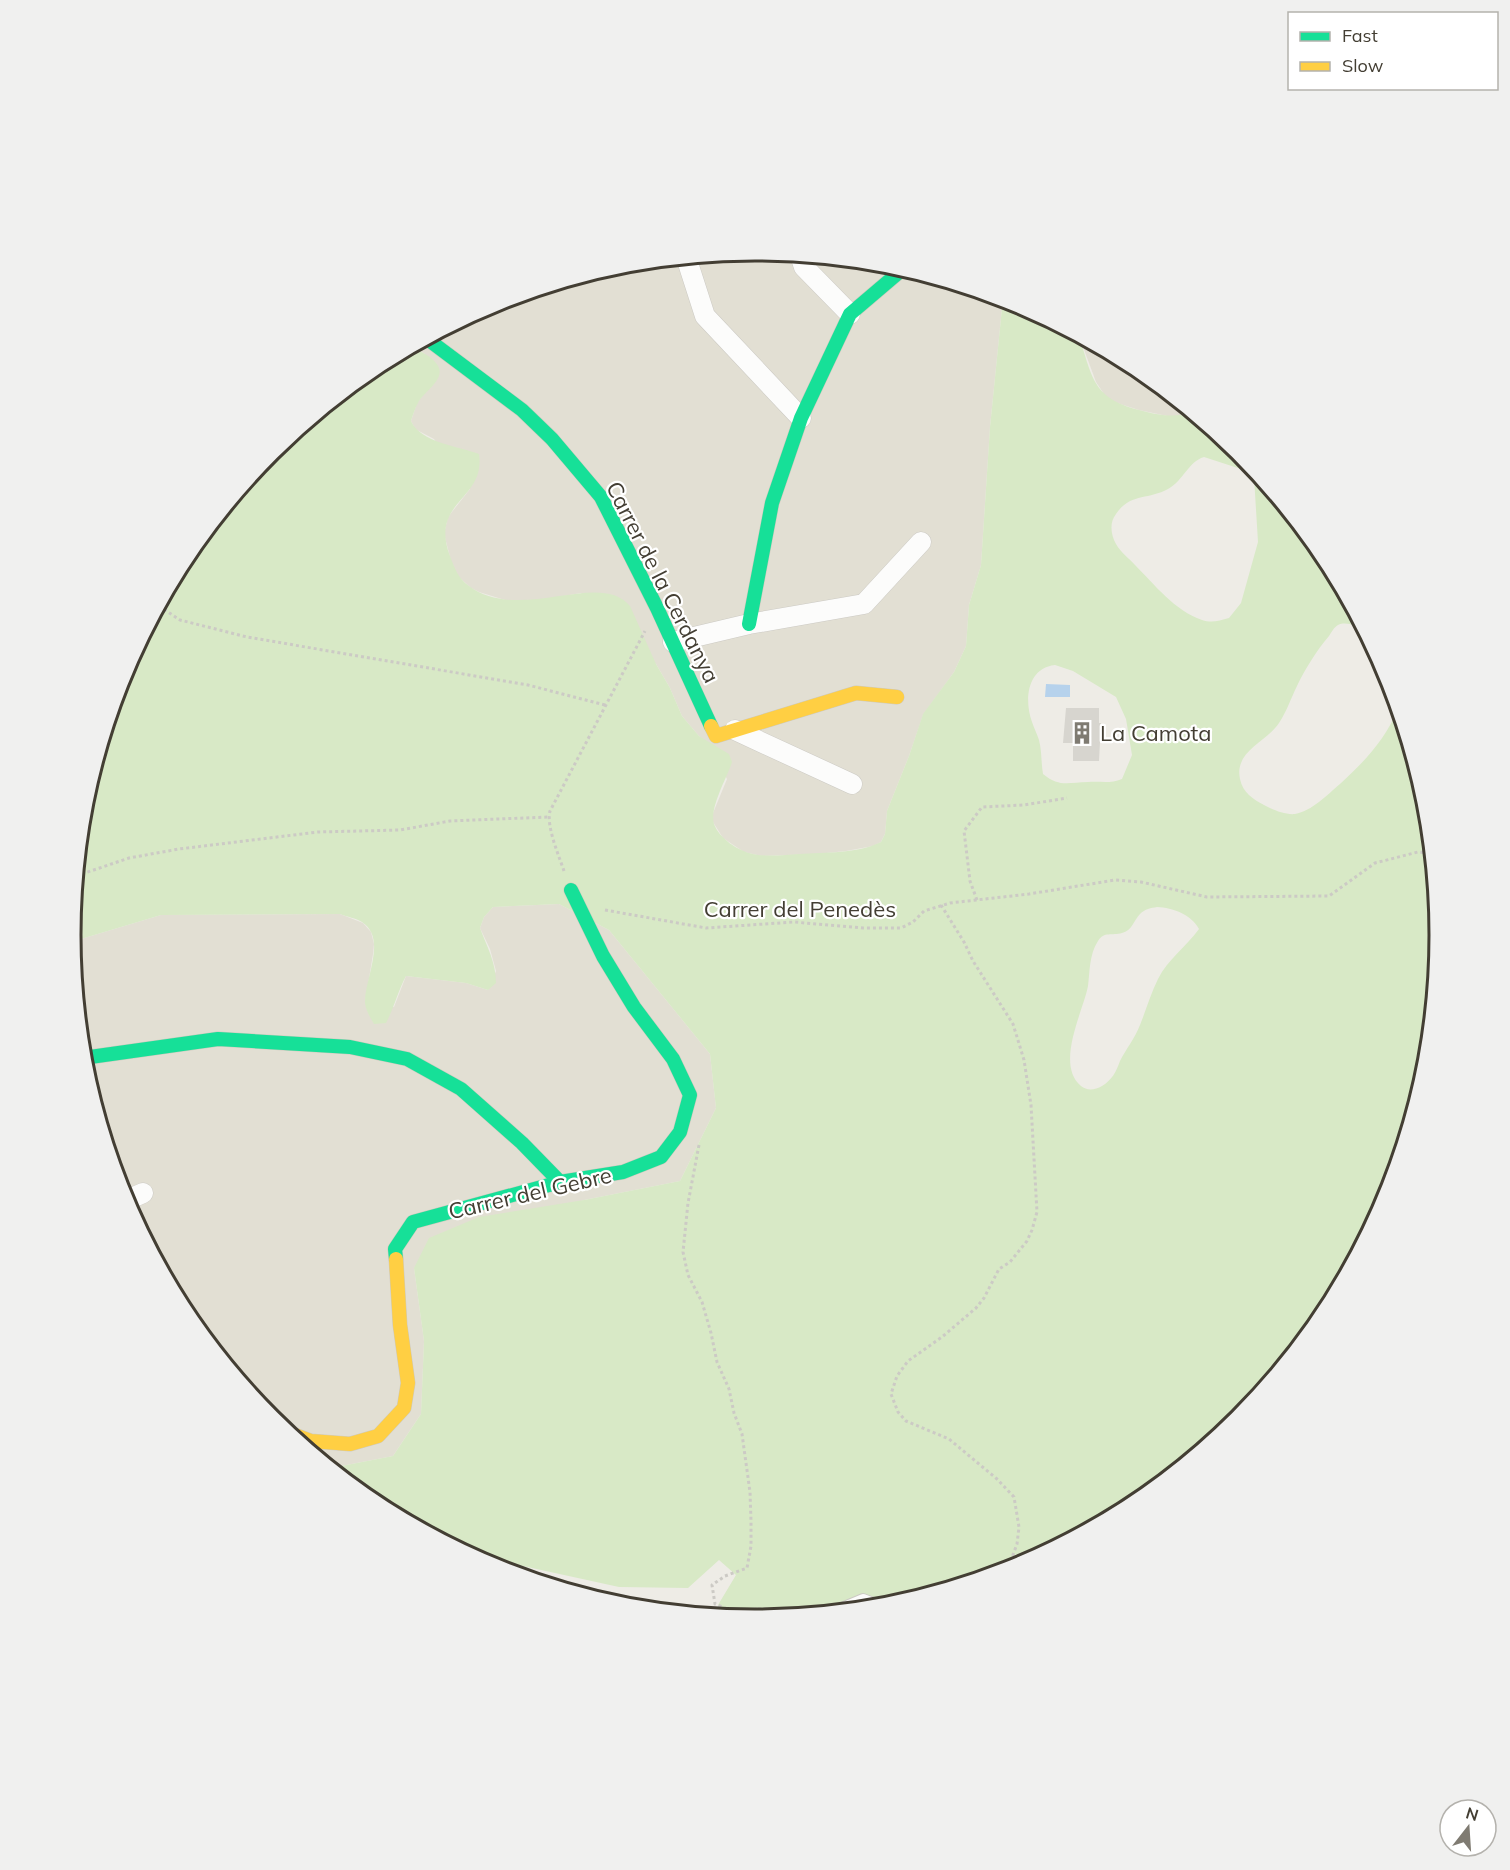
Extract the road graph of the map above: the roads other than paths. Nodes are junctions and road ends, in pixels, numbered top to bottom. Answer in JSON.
{"nodes":[{"id":1,"x":802,"y":262,"type":"edge"},
{"id":2,"x":688,"y":265,"type":"edge"},
{"id":3,"x":895,"y":276,"type":"edge"},
{"id":4,"x":850,"y":314,"type":"junction"},
{"id":5,"x":433,"y":343,"type":"edge"},
{"id":6,"x":801,"y":418,"type":"junction"},
{"id":7,"x":921,"y":542,"type":"dead end"},
{"id":8,"x":749,"y":624,"type":"junction"},
{"id":9,"x":673,"y":642,"type":"junction"},
{"id":10,"x":897,"y":697,"type":"dead end"},
{"id":11,"x":735,"y":730,"type":"junction"},
{"id":12,"x":852,"y":784,"type":"dead end"},
{"id":13,"x":571,"y":890,"type":"road end"},
{"id":14,"x":93,"y":1058,"type":"edge"},
{"id":15,"x":560,"y":1182,"type":"junction"},
{"id":16,"x":144,"y":1193,"type":"dead end"},
{"id":17,"x":134,"y":1197,"type":"edge"},
{"id":18,"x":309,"y":1440,"type":"edge"}],
"edges":[{"from":1,"to":4,"type":"street"},
{"from":2,"to":6,"type":"street"},
{"from":3,"to":4,"type":"street"},
{"from":4,"to":6,"type":"street"},
{"from":5,"to":9,"type":"street","name":"Carrer de la Cerdanya"},
{"from":6,"to":8,"type":"street"},
{"from":7,"to":8,"type":"street"},
{"from":8,"to":9,"type":"street"},
{"from":9,"to":11,"type":"street","name":"Carrer de la Cerdanya"},
{"from":10,"to":11,"type":"street"},
{"from":11,"to":12,"type":"street"},
{"from":13,"to":15,"type":"street","name":"Carrer del Gebre"},
{"from":14,"to":15,"type":"street"},
{"from":15,"to":18,"type":"street","name":"Carrer del Gebre"},
{"from":16,"to":17,"type":"street"}]}
